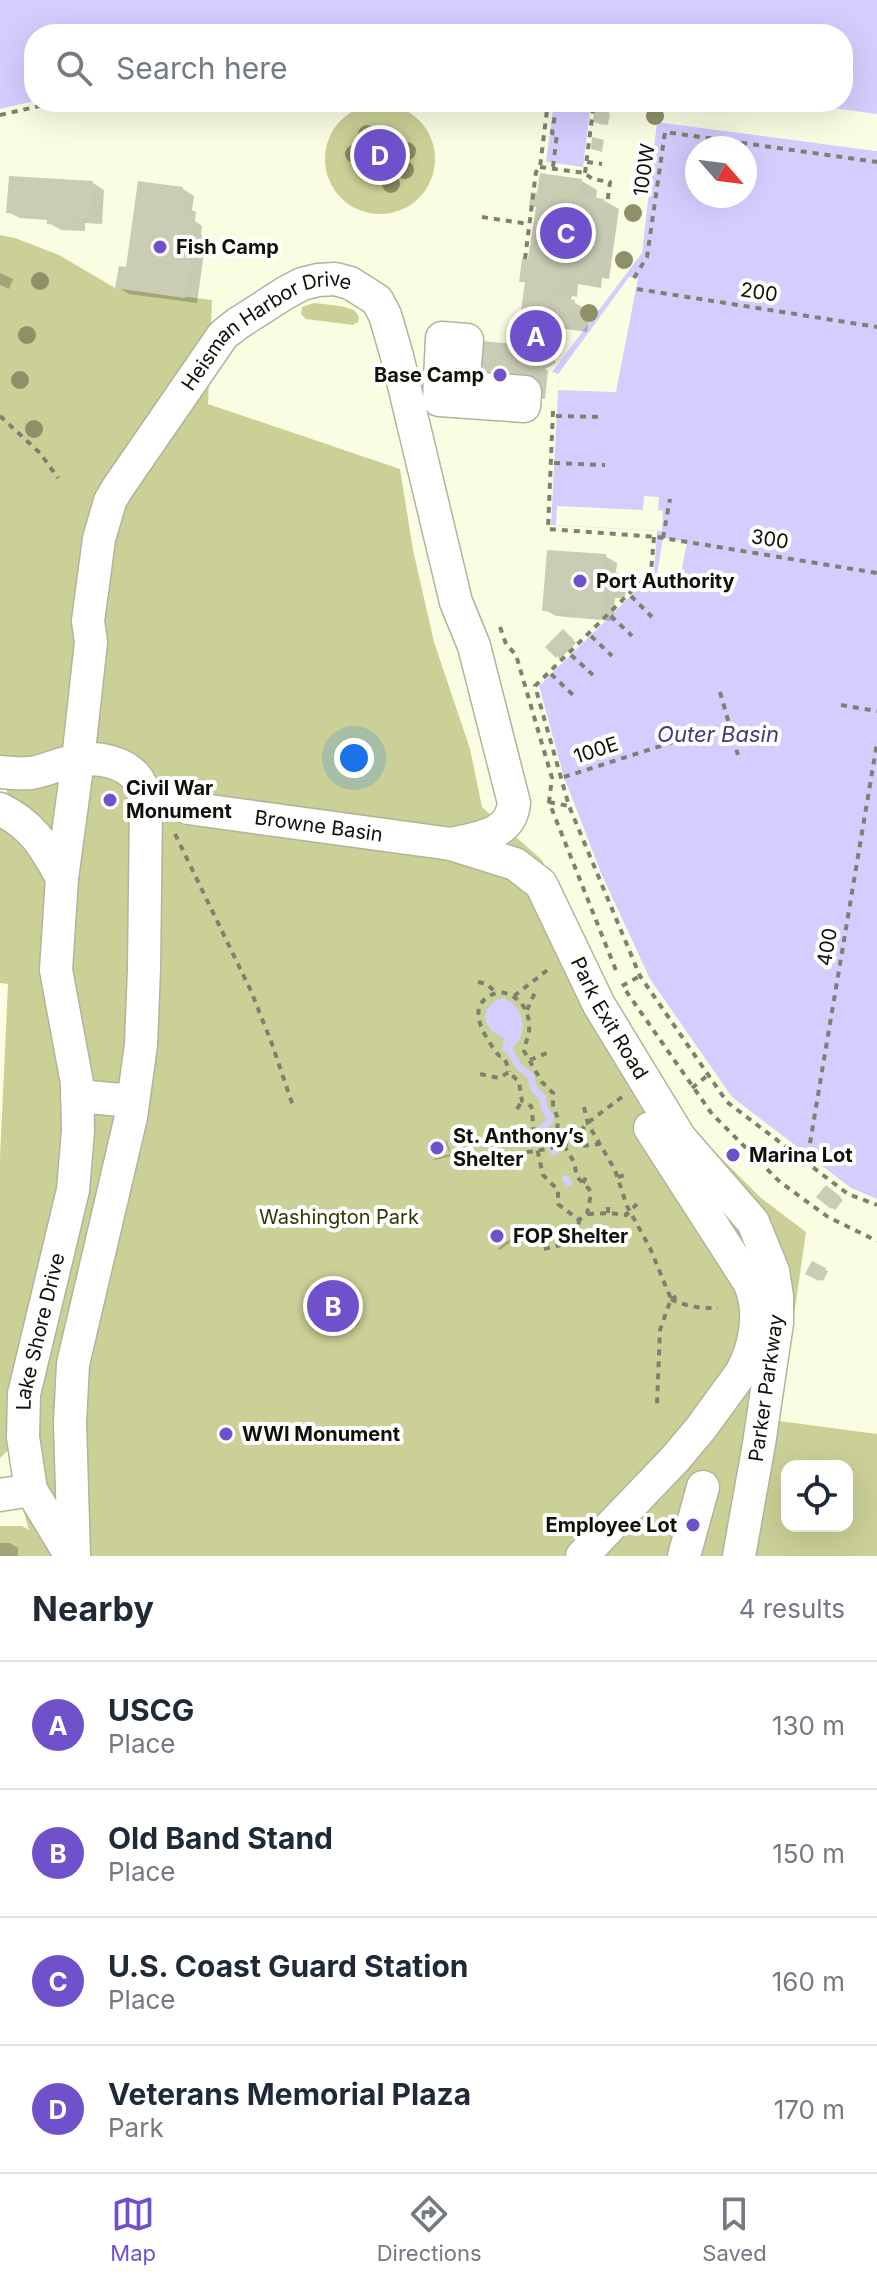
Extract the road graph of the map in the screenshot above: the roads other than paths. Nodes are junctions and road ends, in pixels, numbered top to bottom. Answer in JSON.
{"nodes":[{"id":1,"x":78,"y":760,"type":"junction"},
{"id":2,"x":0,"y":772,"type":"edge"},
{"id":3,"x":143,"y":791,"type":"junction"},
{"id":4,"x":0,"y":809,"type":"edge"},
{"id":5,"x":451,"y":844,"type":"junction"},
{"id":6,"x":504,"y":860,"type":"junction"},
{"id":7,"x":62,"y":878,"type":"junction"},
{"id":8,"x":77,"y":1096,"type":"junction"},
{"id":9,"x":133,"y":1101,"type":"junction"},
{"id":10,"x":753,"y":1222,"type":"joint"},
{"id":11,"x":703,"y":1487,"type":"dead end"},
{"id":12,"x":15,"y":1493,"type":"edge"},
{"id":13,"x":72,"y":1556,"type":"edge"},
{"id":14,"x":582,"y":1556,"type":"edge"},
{"id":15,"x":684,"y":1556,"type":"edge"},
{"id":16,"x":739,"y":1556,"type":"edge"}],
"edges":[{"from":1,"to":2,"type":"street"},
{"from":1,"to":3,"type":"street"},
{"from":1,"to":5,"type":"street","name":"Heisman Harbor Drive"},
{"from":1,"to":7,"type":"street","name":"Lake Shore Drive"},
{"from":3,"to":5,"type":"street","name":"Browne Basin"},
{"from":3,"to":9,"type":"street","name":"Lake Shore Drive"},
{"from":4,"to":7,"type":"street"},
{"from":5,"to":6,"type":"street","name":"Park Exit Road"},
{"from":6,"to":10,"type":"street","name":"Park Exit Road"},
{"from":6,"to":14,"type":"street"},
{"from":7,"to":8,"type":"street","name":"Lake Shore Drive"},
{"from":8,"to":9,"type":"street"},
{"from":8,"to":12,"type":"street","name":"Lake Shore Drive"},
{"from":9,"to":13,"type":"street","name":"Lake Shore Drive"},
{"from":10,"to":16,"type":"street","name":"Parker Parkway"},
{"from":11,"to":15,"type":"street"},
{"from":12,"to":13,"type":"street","name":"Lake Shore Drive"}]}
